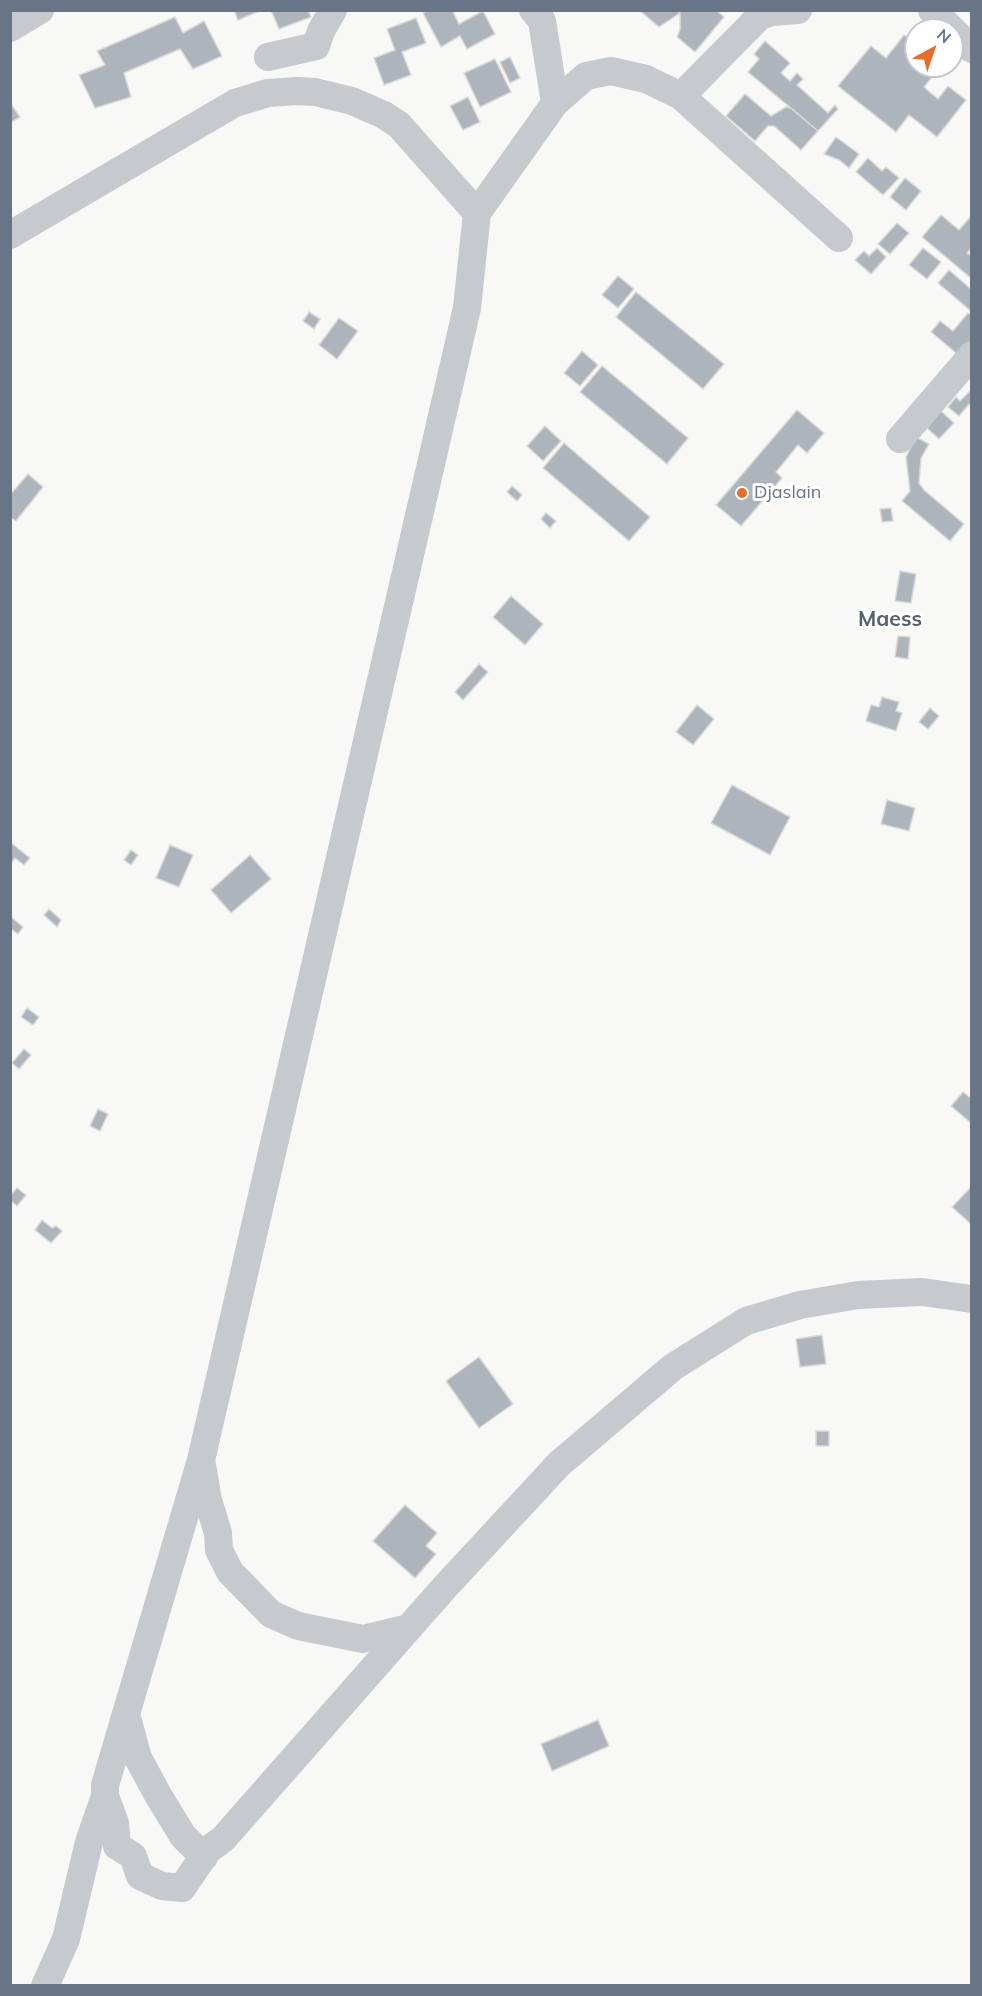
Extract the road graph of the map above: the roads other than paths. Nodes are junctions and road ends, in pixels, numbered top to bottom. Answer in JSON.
{"nodes":[{"id":1,"x":40,"y":10,"type":"edge"},
{"id":2,"x":333,"y":10,"type":"edge"},
{"id":3,"x":798,"y":10,"type":"edge"},
{"id":4,"x":932,"y":10,"type":"edge"},
{"id":5,"x":542,"y":14,"type":"edge"},
{"id":6,"x":10,"y":28,"type":"edge"},
{"id":7,"x":972,"y":49,"type":"edge"},
{"id":8,"x":268,"y":57,"type":"dead end"},
{"id":9,"x":681,"y":96,"type":"junction"},
{"id":10,"x":555,"y":103,"type":"junction"},
{"id":11,"x":477,"y":213,"type":"junction"},
{"id":12,"x":10,"y":235,"type":"edge"},
{"id":13,"x":839,"y":238,"type":"dead end"},
{"id":14,"x":972,"y":355,"type":"edge"},
{"id":15,"x":900,"y":439,"type":"dead end"},
{"id":16,"x":972,"y":1299,"type":"edge"},
{"id":17,"x":201,"y":1460,"type":"junction"},
{"id":18,"x":408,"y":1628,"type":"junction"},
{"id":19,"x":126,"y":1714,"type":"junction"},
{"id":20,"x":105,"y":1796,"type":"junction"},
{"id":21,"x":204,"y":1857,"type":"junction"},
{"id":22,"x":45,"y":1986,"type":"edge"}],
"edges":[{"from":1,"to":6,"type":"street"},
{"from":2,"to":8,"type":"street"},
{"from":3,"to":9,"type":"street"},
{"from":4,"to":7,"type":"street"},
{"from":5,"to":10,"type":"street"},
{"from":9,"to":10,"type":"street"},
{"from":9,"to":13,"type":"street"},
{"from":10,"to":11,"type":"street"},
{"from":11,"to":12,"type":"street"},
{"from":11,"to":17,"type":"street"},
{"from":14,"to":15,"type":"street"},
{"from":16,"to":18,"type":"street"},
{"from":17,"to":18,"type":"street"},
{"from":17,"to":19,"type":"street"},
{"from":18,"to":21,"type":"street"},
{"from":19,"to":20,"type":"street"},
{"from":19,"to":21,"type":"street"},
{"from":20,"to":21,"type":"street"},
{"from":20,"to":22,"type":"street"}]}
